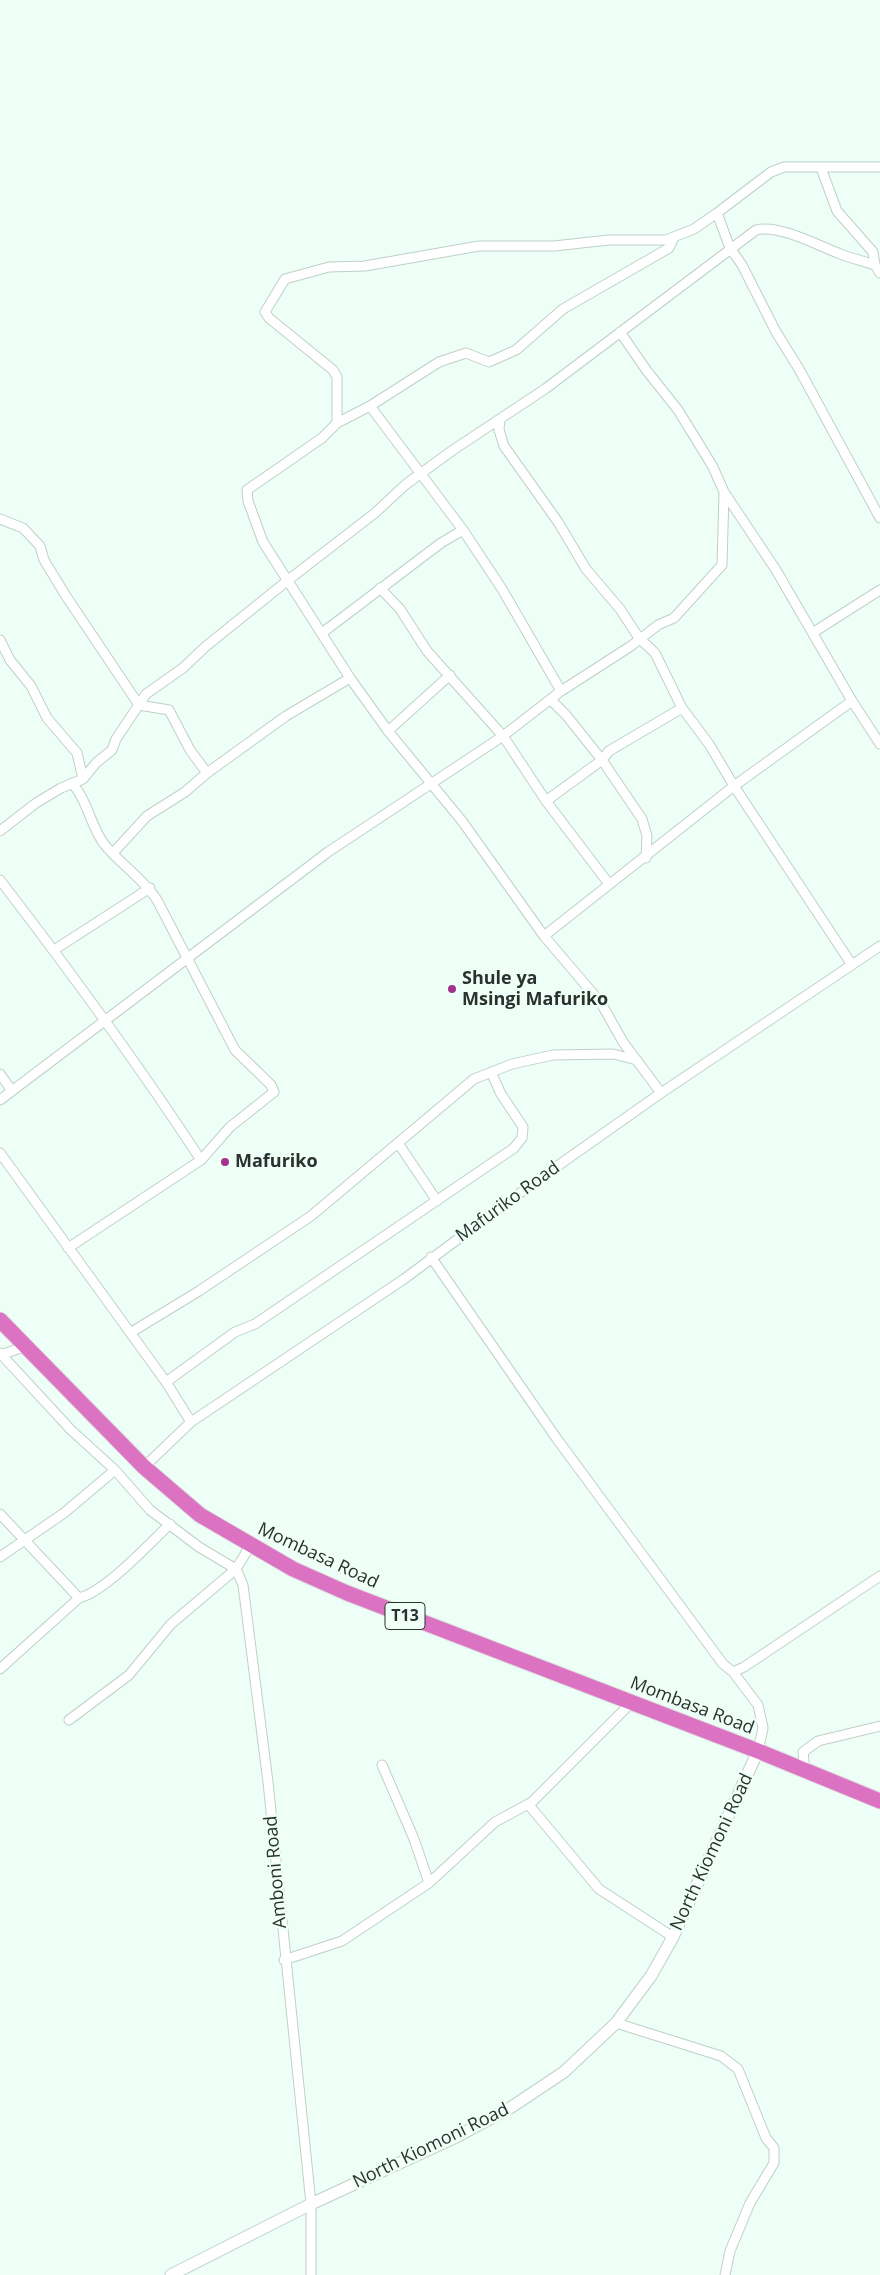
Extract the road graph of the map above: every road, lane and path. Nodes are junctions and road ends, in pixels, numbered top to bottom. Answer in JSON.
{"nodes":[{"id":1,"x":880,"y":167,"type":"edge"},
{"id":2,"x":821,"y":168,"type":"junction"},
{"id":3,"x":718,"y":213,"type":"junction"},
{"id":4,"x":674,"y":237,"type":"junction"},
{"id":5,"x":730,"y":248,"type":"junction"},
{"id":6,"x":878,"y":269,"type":"edge"},
{"id":7,"x":620,"y":332,"type":"junction"},
{"id":8,"x":370,"y":406,"type":"junction"},
{"id":9,"x":500,"y":419,"type":"junction"},
{"id":10,"x":337,"y":423,"type":"junction"},
{"id":11,"x":422,"y":473,"type":"junction"},
{"id":12,"x":724,"y":492,"type":"junction"},
{"id":13,"x":880,"y":518,"type":"edge"},
{"id":14,"x":0,"y":519,"type":"edge"},
{"id":15,"x":463,"y":530,"type":"junction"},
{"id":16,"x":287,"y":581,"type":"junction"},
{"id":17,"x":380,"y":588,"type":"junction"},
{"id":18,"x":880,"y":590,"type":"edge"},
{"id":19,"x":814,"y":632,"type":"junction"},
{"id":20,"x":322,"y":633,"type":"junction"},
{"id":21,"x":639,"y":638,"type":"junction"},
{"id":22,"x":0,"y":640,"type":"edge"},
{"id":23,"x":450,"y":675,"type":"junction"},
{"id":24,"x":350,"y":678,"type":"junction"},
{"id":25,"x":561,"y":691,"type":"junction"},
{"id":26,"x":551,"y":700,"type":"junction"},
{"id":27,"x":852,"y":701,"type":"junction"},
{"id":28,"x":140,"y":705,"type":"junction"},
{"id":29,"x":682,"y":708,"type":"junction"},
{"id":30,"x":388,"y":731,"type":"junction"},
{"id":31,"x":503,"y":736,"type":"junction"},
{"id":32,"x":880,"y":744,"type":"edge"},
{"id":33,"x":602,"y":760,"type":"junction"},
{"id":34,"x":207,"y":773,"type":"junction"},
{"id":35,"x":83,"y":779,"type":"junction"},
{"id":36,"x":72,"y":783,"type":"junction"},
{"id":37,"x":431,"y":784,"type":"junction"},
{"id":38,"x":734,"y":786,"type":"junction"},
{"id":39,"x":546,"y":801,"type":"junction"},
{"id":40,"x":0,"y":831,"type":"edge"},
{"id":41,"x":113,"y":853,"type":"junction"},
{"id":42,"x":646,"y":858,"type":"junction"},
{"id":43,"x":0,"y":880,"type":"edge"},
{"id":44,"x":609,"y":884,"type":"junction"},
{"id":45,"x":150,"y":888,"type":"junction"},
{"id":46,"x":544,"y":936,"type":"junction"},
{"id":47,"x":880,"y":946,"type":"edge"},
{"id":48,"x":54,"y":950,"type":"junction"},
{"id":49,"x":187,"y":960,"type":"junction"},
{"id":50,"x":852,"y":965,"type":"junction"},
{"id":51,"x":104,"y":1021,"type":"junction"},
{"id":52,"x":637,"y":1060,"type":"junction"},
{"id":53,"x":491,"y":1072,"type":"junction"},
{"id":54,"x":0,"y":1074,"type":"edge"},
{"id":55,"x":12,"y":1091,"type":"junction"},
{"id":56,"x":661,"y":1093,"type":"junction"},
{"id":57,"x":0,"y":1100,"type":"edge"},
{"id":58,"x":398,"y":1144,"type":"junction"},
{"id":59,"x":0,"y":1153,"type":"edge"},
{"id":60,"x":201,"y":1160,"type":"junction"},
{"id":61,"x":437,"y":1201,"type":"junction"},
{"id":62,"x":68,"y":1248,"type":"junction"},
{"id":63,"x":431,"y":1257,"type":"junction"},
{"id":64,"x":0,"y":1320,"type":"edge"},
{"id":65,"x":130,"y":1333,"type":"junction"},
{"id":66,"x":27,"y":1346,"type":"junction"},
{"id":67,"x":0,"y":1354,"type":"edge"},
{"id":68,"x":166,"y":1382,"type":"junction"},
{"id":69,"x":191,"y":1422,"type":"junction"},
{"id":70,"x":144,"y":1467,"type":"junction"},
{"id":71,"x":114,"y":1470,"type":"junction"},
{"id":72,"x":0,"y":1514,"type":"edge"},
{"id":73,"x":170,"y":1524,"type":"junction"},
{"id":74,"x":25,"y":1541,"type":"junction"},
{"id":75,"x":250,"y":1546,"type":"junction"},
{"id":76,"x":0,"y":1556,"type":"edge"},
{"id":77,"x":236,"y":1569,"type":"junction"},
{"id":78,"x":880,"y":1576,"type":"edge"},
{"id":79,"x":79,"y":1598,"type":"junction"},
{"id":80,"x":0,"y":1669,"type":"edge"},
{"id":81,"x":733,"y":1672,"type":"junction"},
{"id":82,"x":631,"y":1703,"type":"junction"},
{"id":83,"x":69,"y":1720,"type":"dead end"},
{"id":84,"x":880,"y":1726,"type":"edge"},
{"id":85,"x":758,"y":1751,"type":"junction"},
{"id":86,"x":382,"y":1765,"type":"dead end"},
{"id":87,"x":805,"y":1770,"type":"junction"},
{"id":88,"x":880,"y":1801,"type":"edge"},
{"id":89,"x":528,"y":1804,"type":"junction"},
{"id":90,"x":429,"y":1883,"type":"junction"},
{"id":91,"x":673,"y":1937,"type":"junction"},
{"id":92,"x":284,"y":1960,"type":"junction"},
{"id":93,"x":616,"y":2023,"type":"junction"},
{"id":94,"x":311,"y":2204,"type":"junction"},
{"id":95,"x":171,"y":2275,"type":"edge"},
{"id":96,"x":311,"y":2275,"type":"edge"},
{"id":97,"x":725,"y":2275,"type":"edge"}],
"edges":[{"from":1,"to":2,"type":"street"},
{"from":2,"to":3,"type":"street"},
{"from":2,"to":6,"type":"street"},
{"from":3,"to":4,"type":"street"},
{"from":3,"to":5,"type":"street"},
{"from":4,"to":8,"type":"street"},
{"from":4,"to":10,"type":"street"},
{"from":5,"to":6,"type":"street"},
{"from":5,"to":7,"type":"street"},
{"from":5,"to":13,"type":"street"},
{"from":7,"to":9,"type":"street"},
{"from":7,"to":12,"type":"street"},
{"from":8,"to":10,"type":"street"},
{"from":8,"to":11,"type":"street"},
{"from":9,"to":11,"type":"street"},
{"from":9,"to":21,"type":"street"},
{"from":10,"to":16,"type":"street"},
{"from":11,"to":15,"type":"street"},
{"from":11,"to":16,"type":"street"},
{"from":12,"to":19,"type":"street"},
{"from":12,"to":21,"type":"street"},
{"from":14,"to":28,"type":"street"},
{"from":15,"to":17,"type":"street"},
{"from":15,"to":25,"type":"street"},
{"from":16,"to":20,"type":"street"},
{"from":16,"to":28,"type":"street"},
{"from":17,"to":20,"type":"street"},
{"from":17,"to":23,"type":"street"},
{"from":18,"to":19,"type":"street"},
{"from":19,"to":27,"type":"street"},
{"from":20,"to":24,"type":"street"},
{"from":21,"to":25,"type":"street"},
{"from":21,"to":29,"type":"street"},
{"from":22,"to":35,"type":"street"},
{"from":23,"to":30,"type":"street"},
{"from":23,"to":31,"type":"street"},
{"from":24,"to":30,"type":"street"},
{"from":24,"to":34,"type":"street"},
{"from":25,"to":26,"type":"street"},
{"from":26,"to":31,"type":"street"},
{"from":26,"to":33,"type":"street"},
{"from":27,"to":32,"type":"street"},
{"from":27,"to":38,"type":"street"},
{"from":28,"to":34,"type":"street"},
{"from":28,"to":35,"type":"street"},
{"from":29,"to":33,"type":"street"},
{"from":29,"to":38,"type":"street"},
{"from":30,"to":37,"type":"street"},
{"from":31,"to":37,"type":"street"},
{"from":31,"to":39,"type":"street"},
{"from":33,"to":39,"type":"street"},
{"from":33,"to":42,"type":"street"},
{"from":34,"to":41,"type":"street"},
{"from":35,"to":36,"type":"street"},
{"from":36,"to":40,"type":"street"},
{"from":36,"to":41,"type":"street"},
{"from":37,"to":46,"type":"street"},
{"from":37,"to":49,"type":"street"},
{"from":38,"to":42,"type":"street"},
{"from":38,"to":50,"type":"street"},
{"from":39,"to":44,"type":"street"},
{"from":41,"to":45,"type":"street"},
{"from":42,"to":44,"type":"street"},
{"from":43,"to":48,"type":"street"},
{"from":44,"to":46,"type":"street"},
{"from":45,"to":48,"type":"street"},
{"from":45,"to":49,"type":"street"},
{"from":46,"to":52,"type":"street"},
{"from":47,"to":50,"type":"street","name":"Mafuriko Road"},
{"from":48,"to":51,"type":"street"},
{"from":49,"to":51,"type":"street"},
{"from":49,"to":60,"type":"street"},
{"from":50,"to":56,"type":"street","name":"Mafuriko Road"},
{"from":51,"to":55,"type":"street"},
{"from":51,"to":60,"type":"street"},
{"from":52,"to":53,"type":"street"},
{"from":52,"to":56,"type":"street"},
{"from":53,"to":58,"type":"street"},
{"from":53,"to":61,"type":"street"},
{"from":54,"to":55,"type":"street"},
{"from":55,"to":57,"type":"street"},
{"from":56,"to":63,"type":"street","name":"Mafuriko Road"},
{"from":58,"to":61,"type":"street"},
{"from":58,"to":65,"type":"street"},
{"from":59,"to":62,"type":"street"},
{"from":60,"to":62,"type":"street"},
{"from":61,"to":68,"type":"street"},
{"from":62,"to":65,"type":"street"},
{"from":63,"to":69,"type":"street","name":"Mafuriko Road"},
{"from":63,"to":81,"type":"street"},
{"from":64,"to":66,"type":"highway","name":"Mombasa Road","number":"T13"},
{"from":65,"to":68,"type":"street"},
{"from":66,"to":67,"type":"street"},
{"from":66,"to":70,"type":"highway","name":"Mombasa Road","number":"T13"},
{"from":67,"to":71,"type":"street"},
{"from":68,"to":69,"type":"street"},
{"from":69,"to":70,"type":"street","name":"Mafuriko Road"},
{"from":70,"to":75,"type":"highway","name":"Mombasa Road","number":"T13"},
{"from":71,"to":73,"type":"street"},
{"from":71,"to":74,"type":"street"},
{"from":72,"to":74,"type":"street"},
{"from":73,"to":77,"type":"street"},
{"from":73,"to":79,"type":"street"},
{"from":74,"to":76,"type":"street"},
{"from":74,"to":79,"type":"street"},
{"from":75,"to":77,"type":"street"},
{"from":75,"to":82,"type":"highway","name":"Mombasa Road","number":"T13"},
{"from":77,"to":83,"type":"street"},
{"from":77,"to":92,"type":"street","name":"Amboni Road"},
{"from":78,"to":81,"type":"street"},
{"from":79,"to":80,"type":"street"},
{"from":81,"to":85,"type":"street"},
{"from":82,"to":85,"type":"highway","name":"Mombasa Road","number":"T13"},
{"from":82,"to":89,"type":"street"},
{"from":84,"to":87,"type":"street"},
{"from":85,"to":87,"type":"highway","name":"Mombasa Road","number":"T13"},
{"from":85,"to":91,"type":"main road","name":"North Kiomoni Road"},
{"from":86,"to":90,"type":"street"},
{"from":87,"to":88,"type":"highway","name":"Mombasa Road","number":"T13"},
{"from":89,"to":90,"type":"street"},
{"from":89,"to":91,"type":"street"},
{"from":90,"to":92,"type":"street"},
{"from":91,"to":93,"type":"main road","name":"North Kiomoni Road"},
{"from":92,"to":94,"type":"street","name":"Amboni Road"},
{"from":93,"to":94,"type":"main road","name":"North Kiomoni Road"},
{"from":93,"to":97,"type":"street"},
{"from":94,"to":95,"type":"main road","name":"North Kiomoni Road"},
{"from":94,"to":96,"type":"street","name":"Amboni Road"}]}
